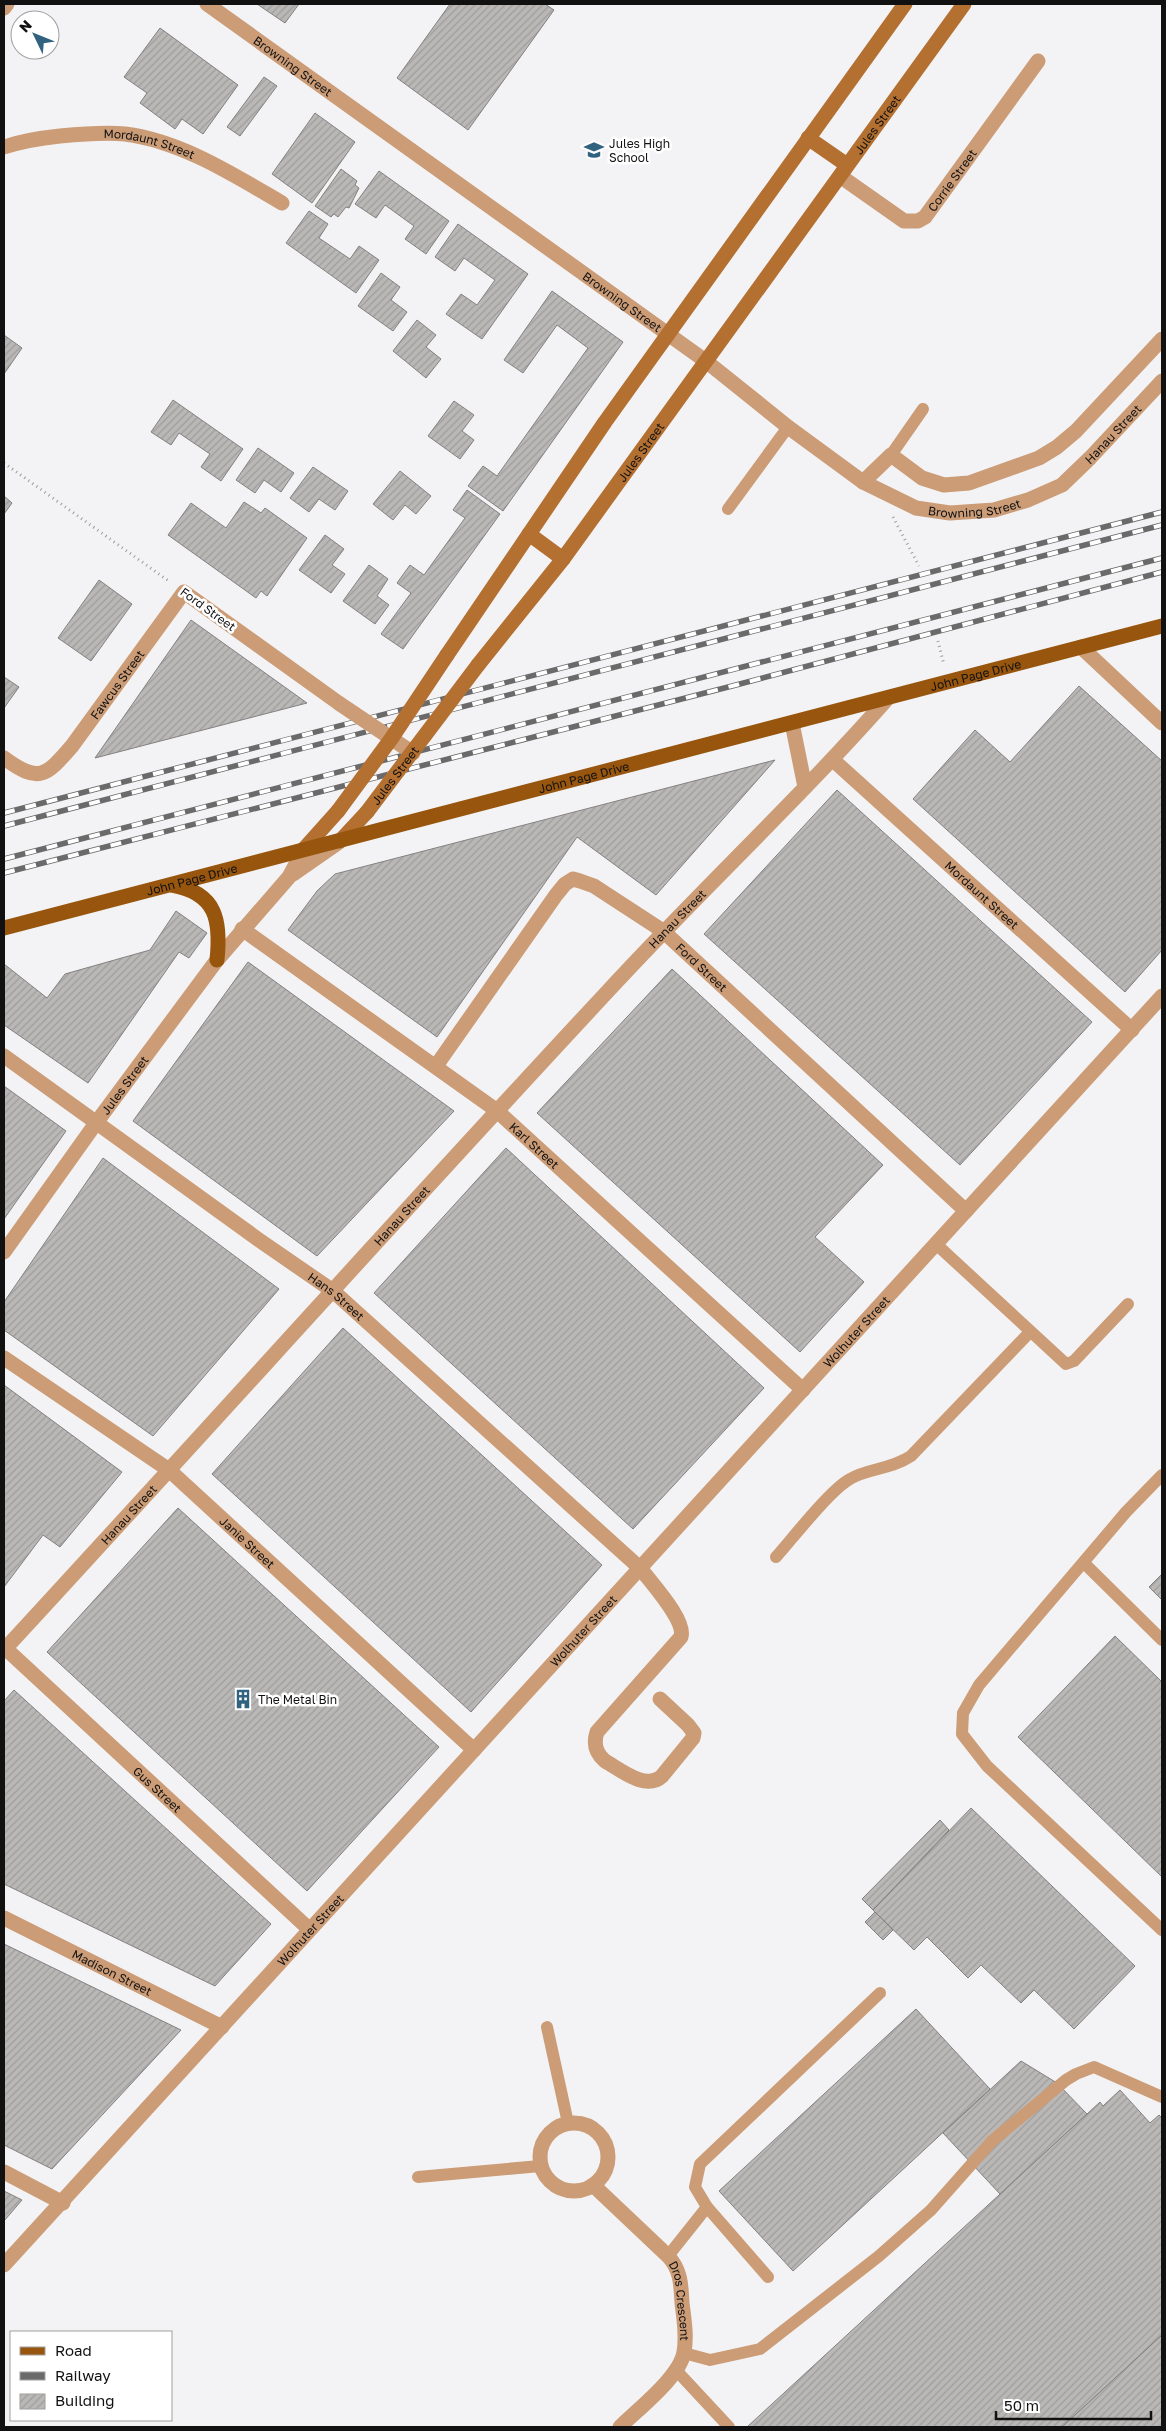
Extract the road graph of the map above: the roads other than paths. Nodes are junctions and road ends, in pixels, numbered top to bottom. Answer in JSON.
{"nodes":[{"id":1,"x":7,"y":4,"type":"edge"},
{"id":2,"x":207,"y":4,"type":"edge"},
{"id":3,"x":905,"y":4,"type":"edge"},
{"id":4,"x":964,"y":4,"type":"edge"},
{"id":5,"x":4,"y":8,"type":"edge"},
{"id":6,"x":1038,"y":61,"type":"dead end"},
{"id":7,"x":808,"y":138,"type":"junction"},
{"id":8,"x":4,"y":147,"type":"edge"},
{"id":9,"x":843,"y":171,"type":"junction"},
{"id":10,"x":282,"y":203,"type":"dead end"},
{"id":11,"x":667,"y":335,"type":"junction"},
{"id":12,"x":1162,"y":338,"type":"edge"},
{"id":13,"x":707,"y":362,"type":"junction"},
{"id":14,"x":1162,"y":381,"type":"edge"},
{"id":15,"x":923,"y":410,"type":"dead end"},
{"id":16,"x":788,"y":427,"type":"junction"},
{"id":17,"x":891,"y":455,"type":"junction"},
{"id":18,"x":863,"y":482,"type":"junction"},
{"id":19,"x":1062,"y":485,"type":"joint"},
{"id":20,"x":728,"y":509,"type":"dead end"},
{"id":21,"x":528,"y":534,"type":"junction"},
{"id":22,"x":563,"y":559,"type":"junction"},
{"id":23,"x":184,"y":592,"type":"joint"},
{"id":24,"x":1162,"y":626,"type":"edge"},
{"id":25,"x":1081,"y":647,"type":"junction"},
{"id":26,"x":887,"y":699,"type":"junction"},
{"id":27,"x":1162,"y":723,"type":"edge"},
{"id":28,"x":792,"y":724,"type":"junction"},
{"id":29,"x":391,"y":739,"type":"junction"},
{"id":30,"x":412,"y":754,"type":"junction"},
{"id":31,"x":4,"y":758,"type":"edge"},
{"id":32,"x":833,"y":760,"type":"junction"},
{"id":33,"x":805,"y":787,"type":"junction"},
{"id":34,"x":340,"y":841,"type":"junction"},
{"id":35,"x":304,"y":849,"type":"junction"},
{"id":36,"x":289,"y":877,"type":"junction"},
{"id":37,"x":171,"y":885,"type":"junction"},
{"id":38,"x":4,"y":928,"type":"edge"},
{"id":39,"x":242,"y":929,"type":"junction"},
{"id":40,"x":663,"y":932,"type":"junction"},
{"id":41,"x":217,"y":960,"type":"junction"},
{"id":42,"x":1162,"y":996,"type":"edge"},
{"id":43,"x":1132,"y":1030,"type":"junction"},
{"id":44,"x":4,"y":1056,"type":"edge"},
{"id":45,"x":436,"y":1066,"type":"junction"},
{"id":46,"x":496,"y":1110,"type":"junction"},
{"id":47,"x":96,"y":1123,"type":"junction"},
{"id":48,"x":966,"y":1211,"type":"junction"},
{"id":49,"x":936,"y":1244,"type":"junction"},
{"id":50,"x":4,"y":1252,"type":"edge"},
{"id":51,"x":334,"y":1291,"type":"junction"},
{"id":52,"x":1128,"y":1304,"type":"dead end"},
{"id":53,"x":1030,"y":1332,"type":"junction"},
{"id":54,"x":4,"y":1358,"type":"edge"},
{"id":55,"x":803,"y":1390,"type":"junction"},
{"id":56,"x":169,"y":1470,"type":"junction"},
{"id":57,"x":1162,"y":1476,"type":"edge"},
{"id":58,"x":776,"y":1557,"type":"dead end"},
{"id":59,"x":1084,"y":1563,"type":"junction"},
{"id":60,"x":641,"y":1569,"type":"junction"},
{"id":61,"x":1162,"y":1640,"type":"edge"},
{"id":62,"x":4,"y":1649,"type":"edge"},
{"id":63,"x":660,"y":1699,"type":"dead end"},
{"id":64,"x":474,"y":1750,"type":"junction"},
{"id":65,"x":4,"y":1918,"type":"edge"},
{"id":66,"x":310,"y":1929,"type":"junction"},
{"id":67,"x":1162,"y":1930,"type":"edge"},
{"id":68,"x":880,"y":1993,"type":"dead end"},
{"id":69,"x":222,"y":2027,"type":"junction"},
{"id":70,"x":547,"y":2027,"type":"dead end"},
{"id":71,"x":1162,"y":2097,"type":"edge"},
{"id":72,"x":568,"y":2124,"type":"junction"},
{"id":73,"x":540,"y":2166,"type":"junction"},
{"id":74,"x":4,"y":2172,"type":"edge"},
{"id":75,"x":418,"y":2176,"type":"dead end"},
{"id":76,"x":593,"y":2185,"type":"junction"},
{"id":77,"x":63,"y":2203,"type":"junction"},
{"id":78,"x":707,"y":2207,"type":"junction"},
{"id":79,"x":668,"y":2256,"type":"junction"},
{"id":80,"x":4,"y":2265,"type":"edge"},
{"id":81,"x":768,"y":2277,"type":"dead end"},
{"id":82,"x":684,"y":2353,"type":"junction"},
{"id":83,"x":676,"y":2370,"type":"junction"},
{"id":84,"x":620,"y":2427,"type":"edge"},
{"id":85,"x":729,"y":2427,"type":"edge"}],
"edges":[{"from":1,"to":5,"type":"street"},
{"from":2,"to":11,"type":"street","name":"Browning Street"},
{"from":3,"to":7,"type":"main road","name":"Jules Street"},
{"from":4,"to":9,"type":"main road","name":"Jules Street"},
{"from":6,"to":9,"type":"street","name":"Corrie Street"},
{"from":7,"to":9,"type":"main road"},
{"from":7,"to":11,"type":"main road","name":"Jules Street"},
{"from":8,"to":10,"type":"street","name":"Mordaunt Street"},
{"from":9,"to":13,"type":"main road","name":"Jules Street"},
{"from":11,"to":13,"type":"street","name":"Browning Street"},
{"from":11,"to":21,"type":"main road","name":"Jules Street"},
{"from":12,"to":17,"type":"street"},
{"from":13,"to":16,"type":"street","name":"Browning Street"},
{"from":13,"to":22,"type":"main road","name":"Jules Street"},
{"from":14,"to":19,"type":"street","name":"Hanau Street"},
{"from":15,"to":17,"type":"lane"},
{"from":16,"to":18,"type":"street","name":"Browning Street"},
{"from":16,"to":20,"type":"lane"},
{"from":17,"to":18,"type":"street"},
{"from":18,"to":19,"type":"street","name":"Browning Street"},
{"from":21,"to":22,"type":"main road"},
{"from":21,"to":29,"type":"main road","name":"Jules Street","bridge":true},
{"from":22,"to":30,"type":"main road","name":"Jules Street","bridge":true},
{"from":23,"to":29,"type":"street","name":"Ford Street","bridge":true},
{"from":23,"to":31,"type":"street","name":"Fawcus Street"},
{"from":24,"to":25,"type":"main road","name":"John Page Drive"},
{"from":25,"to":26,"type":"main road","name":"John Page Drive"},
{"from":25,"to":27,"type":"street"},
{"from":26,"to":28,"type":"main road","name":"John Page Drive"},
{"from":26,"to":32,"type":"street","name":"Hanau Street"},
{"from":28,"to":33,"type":"street"},
{"from":28,"to":34,"type":"main road","name":"John Page Drive"},
{"from":29,"to":30,"type":"street","name":"Ford Street","bridge":true},
{"from":29,"to":35,"type":"main road","name":"Jules Street","bridge":true},
{"from":30,"to":34,"type":"main road","name":"Jules Street","bridge":true},
{"from":32,"to":33,"type":"street","name":"Hanau Street"},
{"from":32,"to":43,"type":"street","name":"Mordaunt Street"},
{"from":33,"to":40,"type":"street","name":"Hanau Street"},
{"from":34,"to":35,"type":"main road","name":"John Page Drive"},
{"from":34,"to":36,"type":"street","name":"Jules Street"},
{"from":35,"to":36,"type":"street","name":"Jules Street"},
{"from":35,"to":37,"type":"main road","name":"John Page Drive"},
{"from":36,"to":39,"type":"street","name":"Jules Street"},
{"from":37,"to":38,"type":"main road","name":"John Page Drive"},
{"from":37,"to":41,"type":"main road"},
{"from":39,"to":41,"type":"street","name":"Jules Street"},
{"from":39,"to":45,"type":"street","name":"Karl Street"},
{"from":40,"to":45,"type":"street","name":"Ford Street"},
{"from":40,"to":46,"type":"street","name":"Hanau Street"},
{"from":40,"to":48,"type":"street","name":"Ford Street"},
{"from":41,"to":47,"type":"street","name":"Jules Street"},
{"from":42,"to":43,"type":"street","name":"Wolhuter Street"},
{"from":43,"to":48,"type":"street","name":"Wolhuter Street"},
{"from":44,"to":47,"type":"street","name":"Hans Street"},
{"from":45,"to":46,"type":"street","name":"Karl Street"},
{"from":46,"to":51,"type":"street","name":"Hanau Street"},
{"from":46,"to":55,"type":"street","name":"Karl Street"},
{"from":47,"to":50,"type":"street","name":"Jules Street"},
{"from":47,"to":51,"type":"street","name":"Hans Street"},
{"from":48,"to":49,"type":"street","name":"Wolhuter Street"},
{"from":49,"to":53,"type":"lane"},
{"from":49,"to":55,"type":"street","name":"Wolhuter Street"},
{"from":51,"to":56,"type":"street","name":"Hanau Street"},
{"from":51,"to":60,"type":"street","name":"Hans Street"},
{"from":52,"to":53,"type":"lane"},
{"from":53,"to":58,"type":"lane"},
{"from":54,"to":56,"type":"street","name":"Janie Street"},
{"from":55,"to":60,"type":"street","name":"Wolhuter Street"},
{"from":56,"to":62,"type":"street","name":"Hanau Street"},
{"from":56,"to":64,"type":"street","name":"Janie Street"},
{"from":57,"to":59,"type":"lane"},
{"from":59,"to":61,"type":"lane"},
{"from":59,"to":67,"type":"lane"},
{"from":60,"to":63,"type":"street","name":"Hans Street"},
{"from":60,"to":64,"type":"street","name":"Wolhuter Street"},
{"from":62,"to":66,"type":"street","name":"Gus Street"},
{"from":64,"to":66,"type":"street","name":"Wolhuter Street"},
{"from":65,"to":69,"type":"street","name":"Madison Street"},
{"from":66,"to":69,"type":"street","name":"Wolhuter Street"},
{"from":68,"to":78,"type":"lane"},
{"from":69,"to":77,"type":"street","name":"Wolhuter Street"},
{"from":70,"to":72,"type":"lane"},
{"from":71,"to":82,"type":"lane"},
{"from":72,"to":73,"type":"street"},
{"from":72,"to":76,"type":"street"},
{"from":73,"to":75,"type":"lane"},
{"from":73,"to":76,"type":"street"},
{"from":74,"to":77,"type":"street"},
{"from":76,"to":79,"type":"street","name":"Dros Crescent"},
{"from":77,"to":80,"type":"street","name":"Wolhuter Street"},
{"from":78,"to":79,"type":"lane"},
{"from":78,"to":81,"type":"lane"},
{"from":79,"to":82,"type":"street","name":"Dros Crescent"},
{"from":82,"to":83,"type":"street","name":"Dros Crescent"},
{"from":83,"to":84,"type":"street","name":"Dros Crescent"},
{"from":83,"to":85,"type":"lane"}]}
